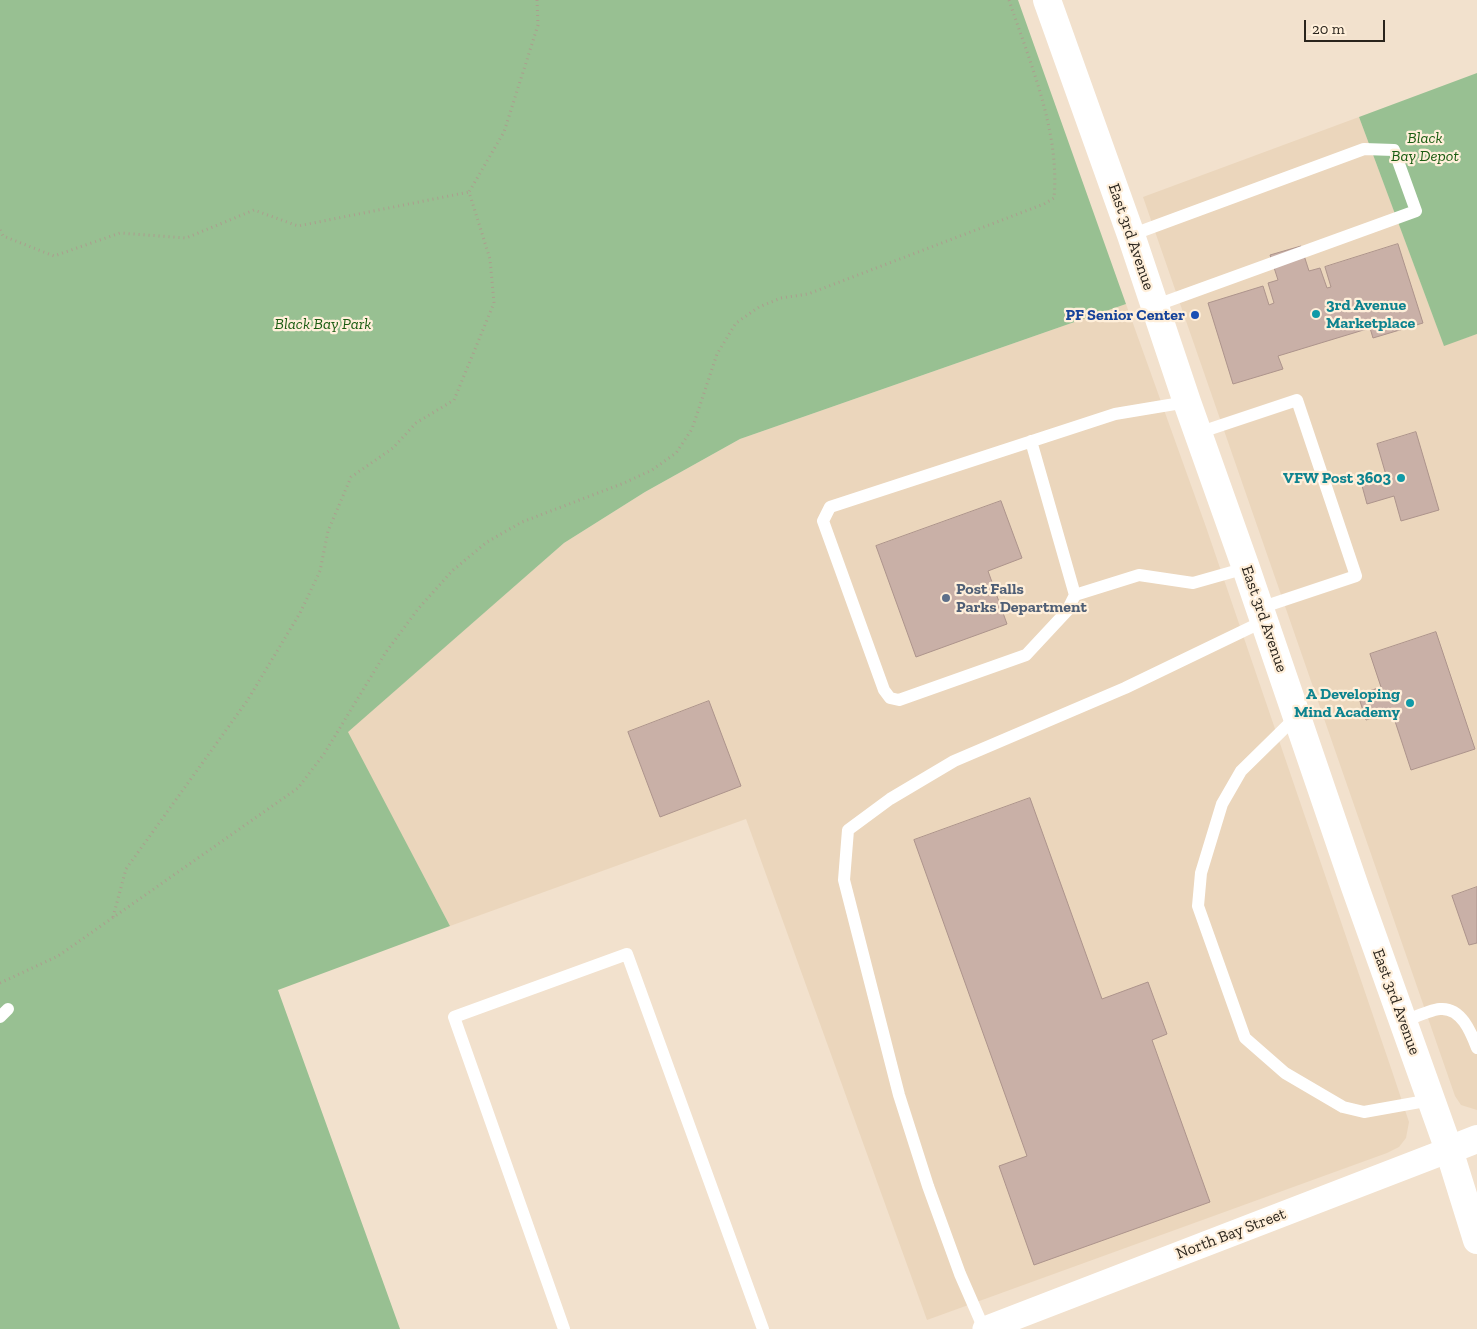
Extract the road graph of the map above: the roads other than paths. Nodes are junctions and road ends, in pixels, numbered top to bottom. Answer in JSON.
{"nodes":[{"id":1,"x":1047,"y":0,"type":"edge"},
{"id":2,"x":1131,"y":235,"type":"junction"},
{"id":3,"x":1154,"y":306,"type":"junction"},
{"id":4,"x":1187,"y":402,"type":"junction"},
{"id":5,"x":1198,"y":433,"type":"junction"},
{"id":6,"x":1031,"y":441,"type":"junction"},
{"id":7,"x":1246,"y":568,"type":"junction"},
{"id":8,"x":1075,"y":595,"type":"junction"},
{"id":9,"x":1262,"y":615,"type":"junction"},
{"id":10,"x":1297,"y":716,"type":"junction"},
{"id":11,"x":1403,"y":1022,"type":"junction"},
{"id":12,"x":1477,"y":1048,"type":"edge"},
{"id":13,"x":1431,"y":1100,"type":"junction"},
{"id":14,"x":1477,"y":1139,"type":"edge"},
{"id":15,"x":1449,"y":1150,"type":"junction"},
{"id":16,"x":1477,"y":1240,"type":"edge"},
{"id":17,"x":564,"y":1329,"type":"edge"},
{"id":18,"x":763,"y":1329,"type":"edge"},
{"id":19,"x":985,"y":1329,"type":"edge"}],
"edges":[{"from":1,"to":2,"type":"street","name":"East 3rd Avenue"},
{"from":2,"to":3,"type":"street","name":"East 3rd Avenue"},
{"from":2,"to":3,"type":"lane"},
{"from":3,"to":4,"type":"street","name":"East 3rd Avenue"},
{"from":4,"to":5,"type":"street","name":"East 3rd Avenue"},
{"from":4,"to":6,"type":"lane"},
{"from":5,"to":7,"type":"street","name":"East 3rd Avenue"},
{"from":5,"to":9,"type":"lane"},
{"from":6,"to":8,"type":"lane"},
{"from":6,"to":8,"type":"lane"},
{"from":7,"to":8,"type":"lane"},
{"from":7,"to":9,"type":"street","name":"East 3rd Avenue"},
{"from":9,"to":10,"type":"street","name":"East 3rd Avenue"},
{"from":9,"to":19,"type":"lane"},
{"from":10,"to":11,"type":"street","name":"East 3rd Avenue"},
{"from":10,"to":13,"type":"lane"},
{"from":11,"to":12,"type":"lane"},
{"from":11,"to":13,"type":"street","name":"East 3rd Avenue"},
{"from":13,"to":15,"type":"street","name":"East 3rd Avenue"},
{"from":14,"to":15,"type":"street","name":"North Bay Street"},
{"from":15,"to":16,"type":"street","name":"East 3rd Avenue"},
{"from":15,"to":19,"type":"street","name":"North Bay Street"},
{"from":17,"to":18,"type":"lane"}]}
